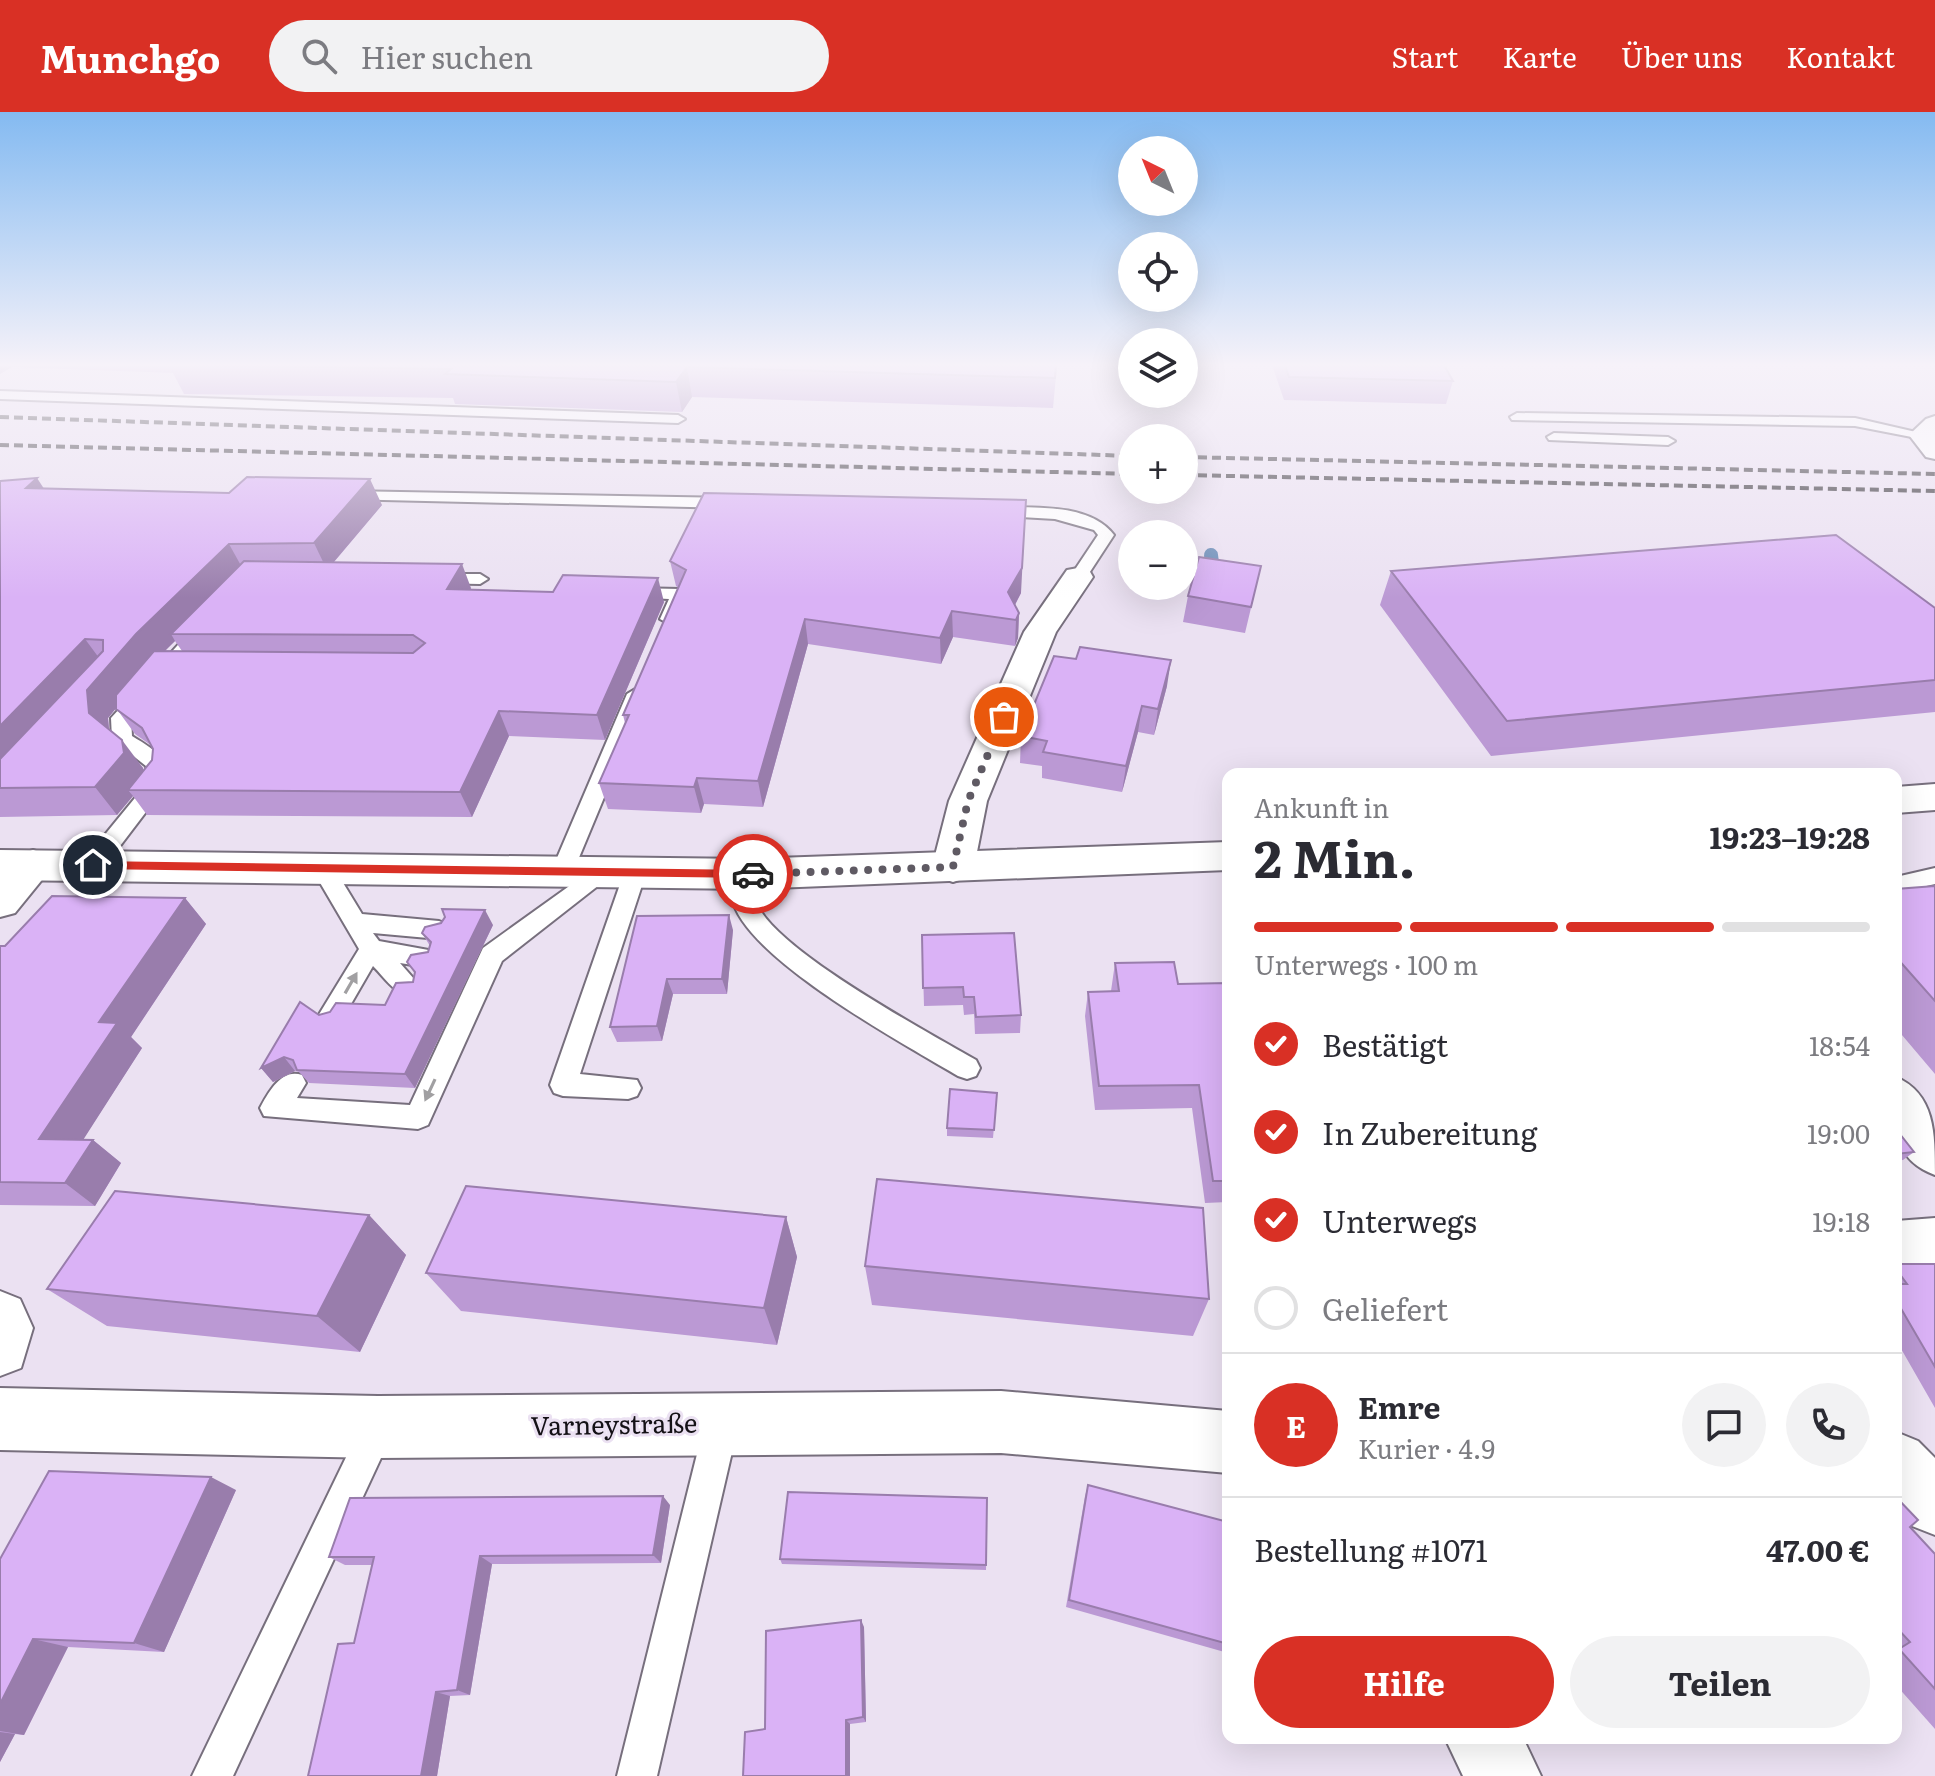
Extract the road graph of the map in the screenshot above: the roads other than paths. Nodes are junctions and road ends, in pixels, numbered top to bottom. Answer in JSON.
{"nodes":[{"id":1,"x":336,"y":496,"type":"edge"},
{"id":2,"x":749,"y":504,"type":"edge"},
{"id":3,"x":969,"y":511,"type":"edge"},
{"id":4,"x":1078,"y":577,"type":"joint"},
{"id":5,"x":420,"y":579,"type":"edge"},
{"id":6,"x":480,"y":579,"type":"dead end"},
{"id":7,"x":607,"y":593,"type":"edge"},
{"id":8,"x":219,"y":611,"type":"edge"},
{"id":9,"x":661,"y":638,"type":"edge"},
{"id":10,"x":164,"y":667,"type":"junction"},
{"id":11,"x":194,"y":667,"type":"edge"},
{"id":12,"x":642,"y":681,"type":"edge"},
{"id":13,"x":1935,"y":797,"type":"edge"},
{"id":14,"x":1902,"y":800,"type":"edge"},
{"id":15,"x":1222,"y":856,"type":"edge"},
{"id":16,"x":16,"y":865,"type":"edge"},
{"id":17,"x":93,"y":865,"type":"junction"},
{"id":18,"x":953,"y":867,"type":"junction"},
{"id":19,"x":323,"y":869,"type":"junction"},
{"id":20,"x":599,"y":872,"type":"junction"},
{"id":21,"x":748,"y":874,"type":"junction"},
{"id":22,"x":1916,"y":880,"type":"edge"},
{"id":23,"x":1935,"y":901,"type":"edge"},
{"id":24,"x":0,"y":902,"type":"edge"},
{"id":25,"x":355,"y":922,"type":"junction"},
{"id":26,"x":439,"y":930,"type":"edge"},
{"id":27,"x":371,"y":949,"type":"junction"},
{"id":28,"x":425,"y":958,"type":"edge"},
{"id":29,"x":410,"y":988,"type":"edge"},
{"id":30,"x":331,"y":1016,"type":"edge"},
{"id":31,"x":967,"y":1068,"type":"dead end"},
{"id":32,"x":293,"y":1083,"type":"edge"},
{"id":33,"x":628,"y":1088,"type":"dead end"},
{"id":34,"x":1902,"y":1106,"type":"edge"},
{"id":35,"x":1935,"y":1152,"type":"edge"},
{"id":36,"x":1935,"y":1244,"type":"edge"},
{"id":37,"x":1902,"y":1247,"type":"edge"},
{"id":38,"x":0,"y":1319,"type":"edge"},
{"id":39,"x":0,"y":1347,"type":"edge"},
{"id":40,"x":0,"y":1419,"type":"edge"},
{"id":41,"x":721,"y":1424,"type":"junction"},
{"id":42,"x":378,"y":1427,"type":"junction"},
{"id":43,"x":1222,"y":1441,"type":"edge"},
{"id":44,"x":1902,"y":1469,"type":"edge"},
{"id":45,"x":1935,"y":1503,"type":"edge"},
{"id":46,"x":1485,"y":1744,"type":"edge"},
{"id":47,"x":212,"y":1776,"type":"edge"},
{"id":48,"x":637,"y":1776,"type":"edge"},
{"id":49,"x":1504,"y":1776,"type":"edge"}],
"edges":[{"from":1,"to":2,"type":"lane"},
{"from":3,"to":4,"type":"lane"},
{"from":4,"to":18,"type":"street"},
{"from":5,"to":6,"type":"lane"},
{"from":7,"to":9,"type":"lane"},
{"from":8,"to":10,"type":"lane"},
{"from":10,"to":11,"type":"lane"},
{"from":10,"to":17,"type":"lane"},
{"from":12,"to":20,"type":"lane"},
{"from":13,"to":14,"type":"street"},
{"from":15,"to":18,"type":"street"},
{"from":16,"to":17,"type":"street"},
{"from":16,"to":24,"type":"street"},
{"from":17,"to":19,"type":"street"},
{"from":18,"to":21,"type":"street"},
{"from":19,"to":20,"type":"street"},
{"from":19,"to":25,"type":"lane"},
{"from":20,"to":21,"type":"street"},
{"from":20,"to":32,"type":"lane","one_way":true},
{"from":20,"to":33,"type":"lane"},
{"from":21,"to":31,"type":"lane"},
{"from":22,"to":23,"type":"lane"},
{"from":25,"to":26,"type":"lane"},
{"from":25,"to":27,"type":"lane"},
{"from":27,"to":28,"type":"lane"},
{"from":27,"to":29,"type":"lane"},
{"from":30,"to":27,"type":"lane","one_way":true},
{"from":34,"to":35,"type":"street"},
{"from":36,"to":37,"type":"street"},
{"from":38,"to":39,"type":"street"},
{"from":40,"to":42,"type":"street","name":"Varneystraße"},
{"from":41,"to":42,"type":"street","name":"Varneystraße"},
{"from":41,"to":43,"type":"street","name":"Varneystraße"},
{"from":41,"to":48,"type":"lane"},
{"from":42,"to":47,"type":"lane"},
{"from":44,"to":45,"type":"street"},
{"from":46,"to":49,"type":"street"}]}
